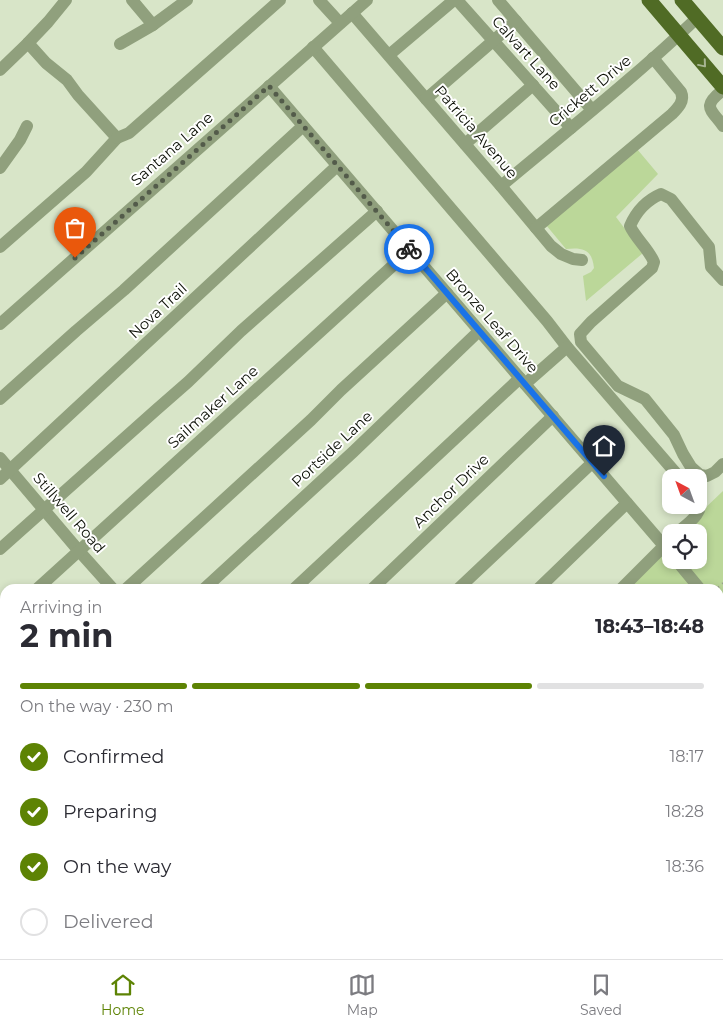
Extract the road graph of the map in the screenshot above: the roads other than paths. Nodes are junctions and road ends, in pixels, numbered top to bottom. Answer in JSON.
{"nodes":[{"id":1,"x":66,"y":0,"type":"edge"},
{"id":2,"x":132,"y":0,"type":"edge"},
{"id":3,"x":187,"y":0,"type":"edge"},
{"id":4,"x":280,"y":0,"type":"edge"},
{"id":5,"x":318,"y":0,"type":"edge"},
{"id":6,"x":366,"y":0,"type":"edge"},
{"id":7,"x":456,"y":0,"type":"edge"},
{"id":8,"x":498,"y":0,"type":"edge"},
{"id":9,"x":649,"y":0,"type":"edge"},
{"id":10,"x":682,"y":0,"type":"edge"},
{"id":11,"x":352,"y":13,"type":"junction"},
{"id":12,"x":698,"y":18,"type":"junction"},
{"id":13,"x":516,"y":21,"type":"junction"},
{"id":14,"x":340,"y":23,"type":"junction"},
{"id":15,"x":153,"y":25,"type":"junction"},
{"id":16,"x":679,"y":35,"type":"junction"},
{"id":17,"x":493,"y":40,"type":"junction"},
{"id":18,"x":28,"y":43,"type":"junction"},
{"id":19,"x":120,"y":44,"type":"dead end"},
{"id":20,"x":312,"y":47,"type":"junction"},
{"id":21,"x":723,"y":48,"type":"edge"},
{"id":22,"x":389,"y":55,"type":"junction"},
{"id":23,"x":653,"y":58,"type":"junction"},
{"id":24,"x":0,"y":70,"type":"edge"},
{"id":25,"x":533,"y":85,"type":"junction"},
{"id":26,"x":269,"y":86,"type":"junction"},
{"id":27,"x":723,"y":88,"type":"edge"},
{"id":28,"x":426,"y":99,"type":"junction"},
{"id":29,"x":592,"y":110,"type":"junction"},
{"id":30,"x":27,"y":126,"type":"dead end"},
{"id":31,"x":304,"y":126,"type":"junction"},
{"id":32,"x":723,"y":126,"type":"edge"},
{"id":33,"x":571,"y":128,"type":"junction"},
{"id":34,"x":117,"y":138,"type":"junction"},
{"id":35,"x":465,"y":144,"type":"junction"},
{"id":36,"x":338,"y":166,"type":"junction"},
{"id":37,"x":0,"y":168,"type":"edge"},
{"id":38,"x":501,"y":186,"type":"junction"},
{"id":39,"x":377,"y":211,"type":"junction"},
{"id":40,"x":536,"y":228,"type":"junction"},
{"id":41,"x":0,"y":247,"type":"edge"},
{"id":42,"x":410,"y":250,"type":"junction"},
{"id":43,"x":582,"y":260,"type":"dead end"},
{"id":44,"x":723,"y":280,"type":"edge"},
{"id":45,"x":447,"y":293,"type":"junction"},
{"id":46,"x":0,"y":324,"type":"edge"},
{"id":47,"x":480,"y":331,"type":"junction"},
{"id":48,"x":567,"y":347,"type":"junction"},
{"id":49,"x":522,"y":381,"type":"junction"},
{"id":50,"x":0,"y":400,"type":"edge"},
{"id":51,"x":552,"y":416,"type":"junction"},
{"id":52,"x":0,"y":458,"type":"edge"},
{"id":53,"x":592,"y":462,"type":"junction"},
{"id":54,"x":723,"y":464,"type":"edge"},
{"id":55,"x":672,"y":469,"type":"edge"},
{"id":56,"x":10,"y":470,"type":"junction"},
{"id":57,"x":0,"y":479,"type":"edge"},
{"id":58,"x":627,"y":503,"type":"junction"},
{"id":59,"x":44,"y":510,"type":"junction"},
{"id":60,"x":697,"y":514,"type":"edge"},
{"id":61,"x":686,"y":524,"type":"edge"},
{"id":62,"x":662,"y":540,"type":"edge"},
{"id":63,"x":0,"y":549,"type":"edge"},
{"id":64,"x":79,"y":551,"type":"junction"},
{"id":65,"x":662,"y":553,"type":"edge"},
{"id":66,"x":683,"y":569,"type":"edge"},
{"id":67,"x":43,"y":584,"type":"edge"},
{"id":68,"x":109,"y":584,"type":"edge"},
{"id":69,"x":132,"y":584,"type":"edge"},
{"id":70,"x":209,"y":584,"type":"edge"},
{"id":71,"x":299,"y":584,"type":"edge"},
{"id":72,"x":377,"y":584,"type":"edge"},
{"id":73,"x":463,"y":584,"type":"edge"},
{"id":74,"x":543,"y":584,"type":"edge"},
{"id":75,"x":627,"y":584,"type":"edge"},
{"id":76,"x":696,"y":584,"type":"edge"}],
"edges":[{"from":1,"to":18,"type":"street"},
{"from":2,"to":15,"type":"street"},
{"from":3,"to":15,"type":"street"},
{"from":4,"to":34,"type":"street"},
{"from":5,"to":14,"type":"street"},
{"from":6,"to":11,"type":"street","name":"Santana Lane"},
{"from":7,"to":17,"type":"street","name":"Calvart Lane"},
{"from":7,"to":22,"type":"street"},
{"from":8,"to":13,"type":"street"},
{"from":9,"to":16,"type":"main road"},
{"from":10,"to":12,"type":"main road"},
{"from":11,"to":14,"type":"street","name":"Santana Lane"},
{"from":11,"to":22,"type":"street","name":"Patricia Avenue"},
{"from":12,"to":16,"type":"street","name":"Crickett Drive"},
{"from":12,"to":21,"type":"main road"},
{"from":13,"to":17,"type":"street"},
{"from":13,"to":29,"type":"street"},
{"from":14,"to":20,"type":"street","name":"Santana Lane"},
{"from":15,"to":19,"type":"street"},
{"from":16,"to":23,"type":"street","name":"Crickett Drive"},
{"from":16,"to":27,"type":"main road","one_way":true},
{"from":17,"to":25,"type":"street","name":"Calvart Lane"},
{"from":17,"to":28,"type":"street"},
{"from":18,"to":24,"type":"street"},
{"from":18,"to":34,"type":"street"},
{"from":20,"to":26,"type":"street","name":"Santana Lane"},
{"from":20,"to":48,"type":"street"},
{"from":22,"to":28,"type":"street","name":"Patricia Avenue"},
{"from":23,"to":29,"type":"street","name":"Crickett Drive"},
{"from":23,"to":40,"type":"street"},
{"from":25,"to":33,"type":"street","name":"Calvart Lane"},
{"from":25,"to":35,"type":"street"},
{"from":26,"to":31,"type":"street","name":"Bronze Leaf Drive"},
{"from":26,"to":46,"type":"street","name":"Santana Lane"},
{"from":27,"to":32,"type":"street"},
{"from":28,"to":35,"type":"street","name":"Patricia Avenue"},
{"from":29,"to":33,"type":"street","name":"Crickett Drive"},
{"from":30,"to":37,"type":"street"},
{"from":31,"to":36,"type":"street","name":"Bronze Leaf Drive"},
{"from":31,"to":50,"type":"street"},
{"from":33,"to":38,"type":"street","name":"Crickett Drive"},
{"from":34,"to":41,"type":"street"},
{"from":35,"to":38,"type":"street","name":"Patricia Avenue"},
{"from":36,"to":39,"type":"street","name":"Bronze Leaf Drive"},
{"from":36,"to":56,"type":"street","name":"Nova Trail"},
{"from":38,"to":40,"type":"street","name":"Patricia Avenue"},
{"from":39,"to":42,"type":"street","name":"Bronze Leaf Drive"},
{"from":39,"to":59,"type":"street"},
{"from":40,"to":43,"type":"street","name":"Patricia Avenue"},
{"from":42,"to":45,"type":"street","name":"Bronze Leaf Drive"},
{"from":42,"to":64,"type":"street","name":"Sailmaker Lane"},
{"from":44,"to":54,"type":"street"},
{"from":45,"to":47,"type":"street","name":"Bronze Leaf Drive"},
{"from":45,"to":69,"type":"street"},
{"from":47,"to":49,"type":"street","name":"Bronze Leaf Drive"},
{"from":47,"to":70,"type":"street","name":"Portside Lane"},
{"from":48,"to":49,"type":"street"},
{"from":48,"to":55,"type":"street"},
{"from":49,"to":51,"type":"street","name":"Bronze Leaf Drive"},
{"from":49,"to":71,"type":"street"},
{"from":51,"to":53,"type":"street","name":"Bronze Leaf Drive"},
{"from":51,"to":72,"type":"street","name":"Anchor Drive"},
{"from":52,"to":56,"type":"street","name":"Stillwell Road"},
{"from":53,"to":58,"type":"street","name":"Bronze Leaf Drive"},
{"from":53,"to":73,"type":"street"},
{"from":56,"to":57,"type":"street","name":"Nova Trail"},
{"from":56,"to":59,"type":"street","name":"Stillwell Road"},
{"from":58,"to":62,"type":"street","name":"Bronze Leaf Drive"},
{"from":58,"to":74,"type":"street"},
{"from":59,"to":63,"type":"street"},
{"from":59,"to":64,"type":"street","name":"Stillwell Road"},
{"from":60,"to":61,"type":"street"},
{"from":64,"to":67,"type":"street","name":"Sailmaker Lane"},
{"from":64,"to":68,"type":"street","name":"Stillwell Road"},
{"from":65,"to":75,"type":"street"},
{"from":66,"to":76,"type":"street"}]}
